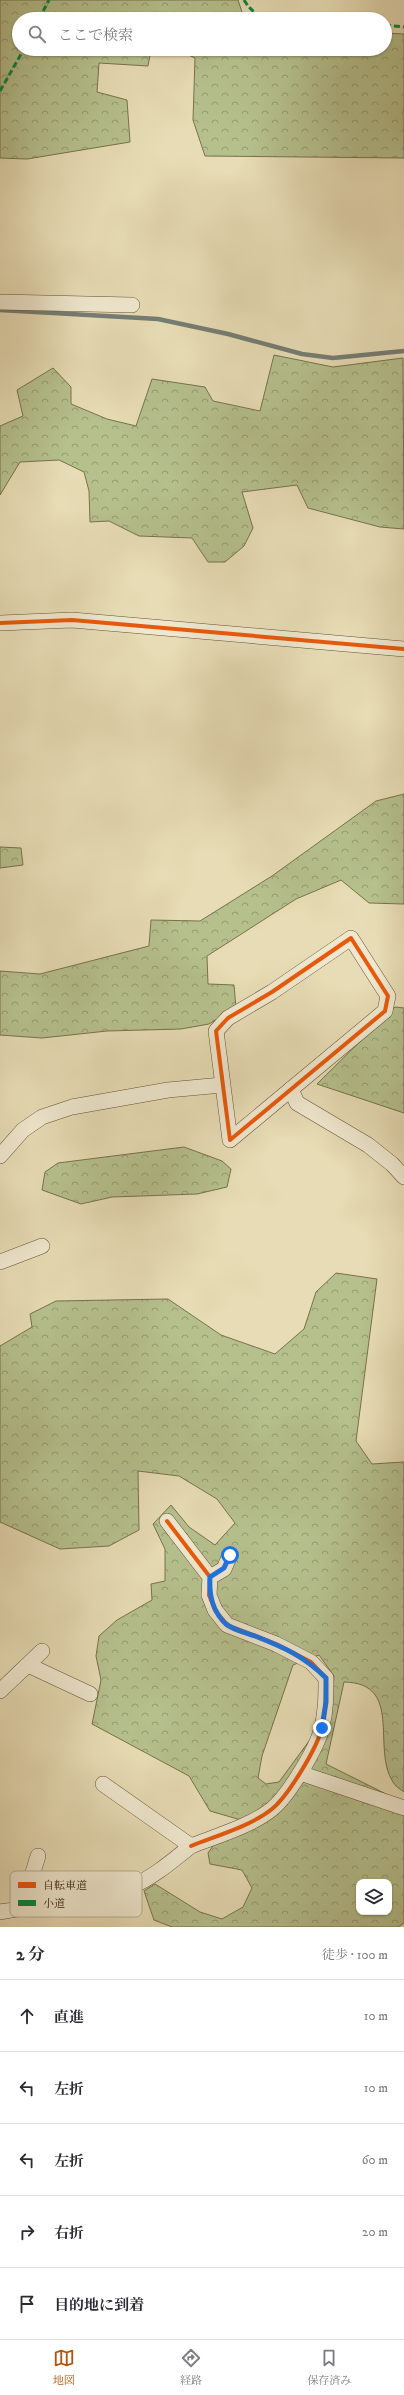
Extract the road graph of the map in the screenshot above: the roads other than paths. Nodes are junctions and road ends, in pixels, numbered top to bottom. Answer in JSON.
{"nodes":[{"id":1,"x":0,"y":302,"type":"edge"},
{"id":2,"x":132,"y":305,"type":"dead end"},
{"id":3,"x":0,"y":623,"type":"edge"},
{"id":4,"x":404,"y":649,"type":"edge"},
{"id":5,"x":222,"y":1085,"type":"junction"},
{"id":6,"x":291,"y":1089,"type":"junction"},
{"id":7,"x":0,"y":1156,"type":"edge"},
{"id":8,"x":404,"y":1177,"type":"edge"},
{"id":9,"x":42,"y":1246,"type":"dead end"},
{"id":10,"x":0,"y":1262,"type":"edge"},
{"id":11,"x":167,"y":1521,"type":"dead end"},
{"id":12,"x":230,"y":1555,"type":"dead end"},
{"id":13,"x":210,"y":1577,"type":"junction"},
{"id":14,"x":42,"y":1651,"type":"dead end"},
{"id":15,"x":28,"y":1665,"type":"junction"},
{"id":16,"x":0,"y":1691,"type":"edge"},
{"id":17,"x":90,"y":1694,"type":"dead end"},
{"id":18,"x":300,"y":1773,"type":"junction"},
{"id":19,"x":103,"y":1784,"type":"dead end"},
{"id":20,"x":404,"y":1808,"type":"edge"},
{"id":21,"x":191,"y":1846,"type":"junction"},
{"id":22,"x":38,"y":1856,"type":"dead end"},
{"id":23,"x":33,"y":1871,"type":"edge"},
{"id":24,"x":142,"y":1881,"type":"edge"},
{"id":25,"x":10,"y":1910,"type":"edge"},
{"id":26,"x":0,"y":1912,"type":"edge"}],
"edges":[{"from":1,"to":2,"type":"street"},
{"from":3,"to":4,"type":"street"},
{"from":5,"to":6,"type":"street"},
{"from":5,"to":6,"type":"street"},
{"from":5,"to":7,"type":"street"},
{"from":6,"to":8,"type":"street"},
{"from":9,"to":10,"type":"street"},
{"from":11,"to":13,"type":"street"},
{"from":12,"to":13,"type":"street"},
{"from":13,"to":18,"type":"street"},
{"from":14,"to":15,"type":"street"},
{"from":15,"to":16,"type":"street"},
{"from":15,"to":17,"type":"street"},
{"from":18,"to":20,"type":"street"},
{"from":18,"to":21,"type":"street"},
{"from":19,"to":21,"type":"street"},
{"from":21,"to":24,"type":"street"},
{"from":22,"to":23,"type":"street"},
{"from":25,"to":26,"type":"street"}]}
